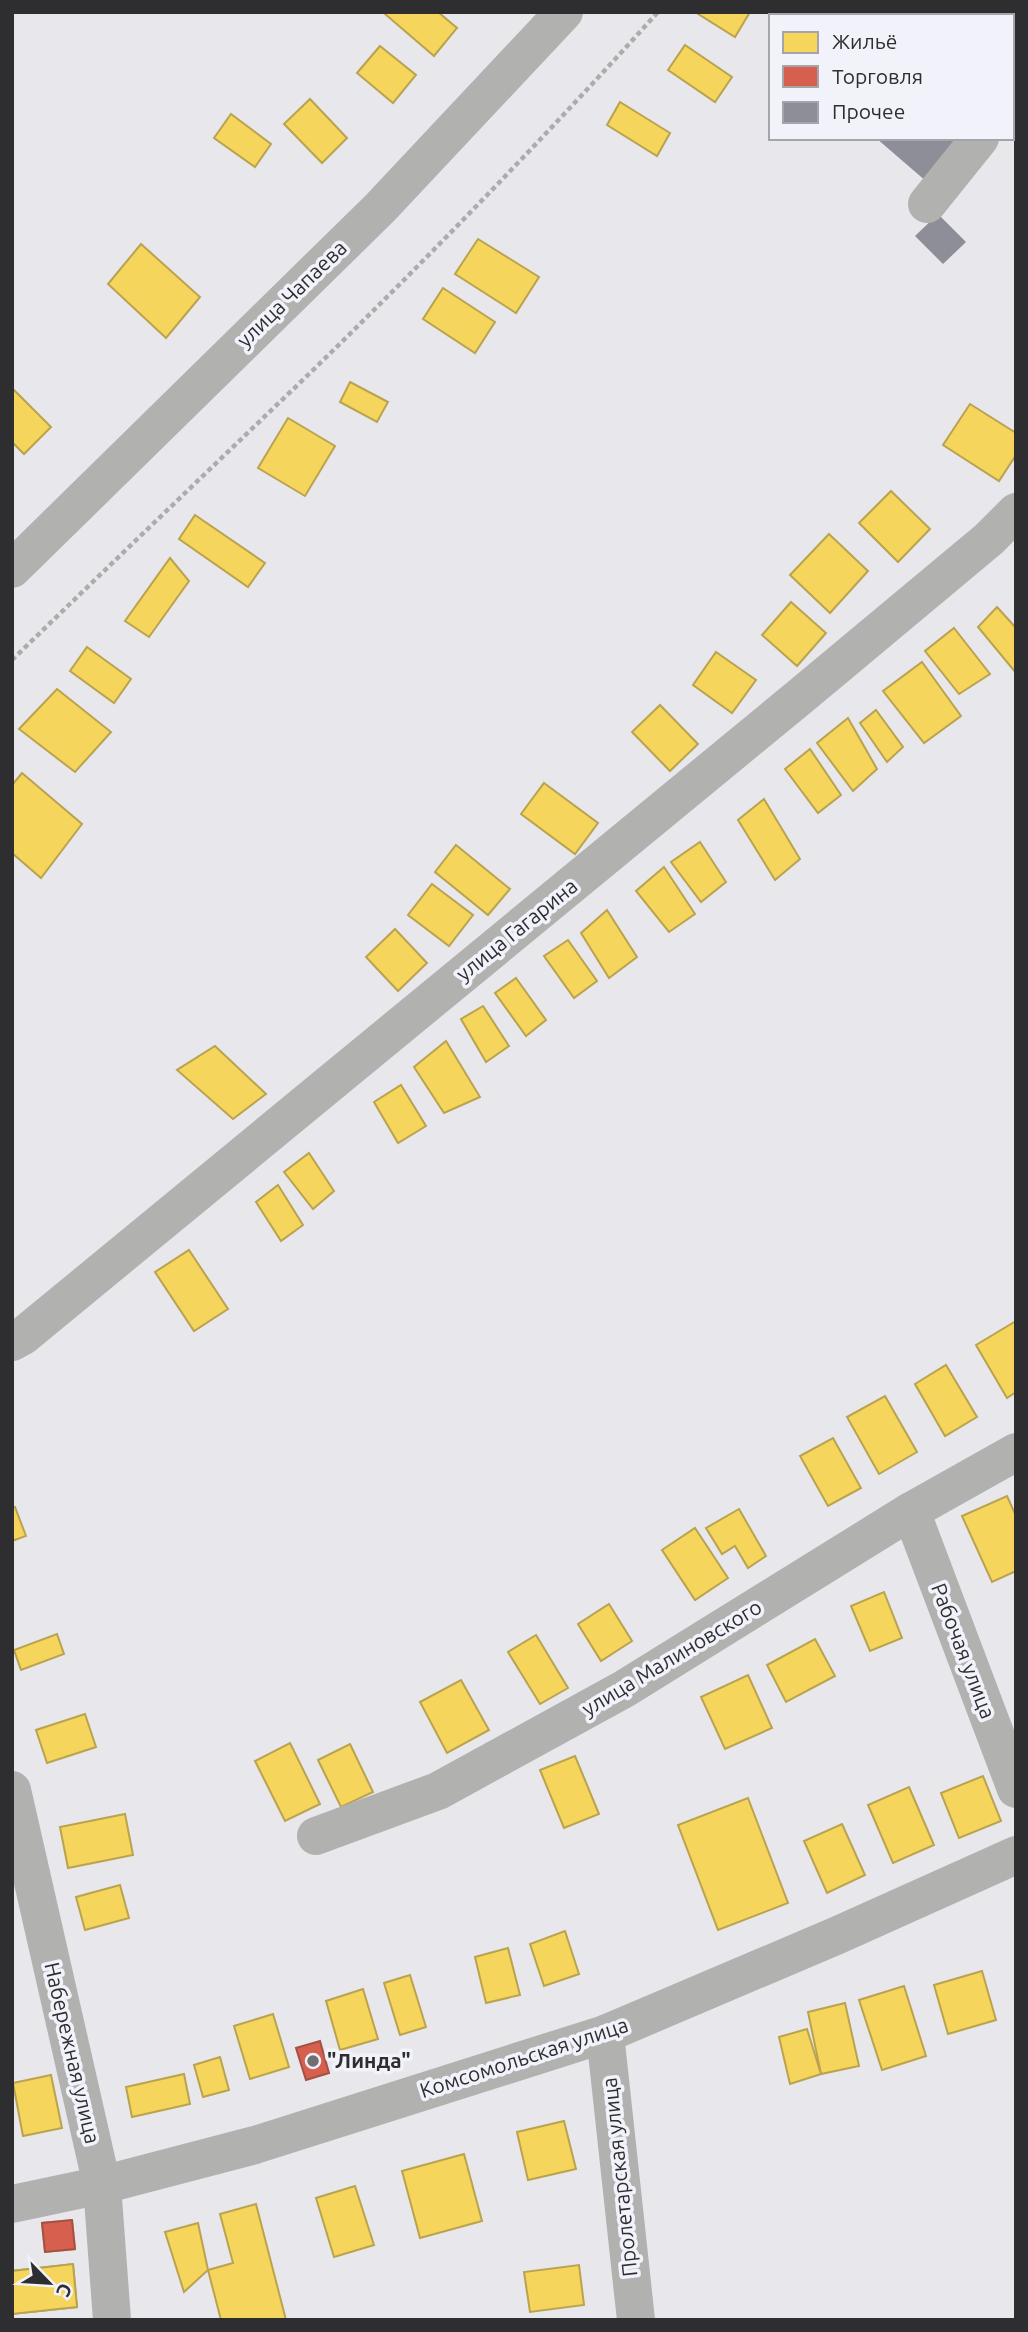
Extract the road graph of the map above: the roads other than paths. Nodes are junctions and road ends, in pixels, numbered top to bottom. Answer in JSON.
{"nodes":[{"id":1,"x":564,"y":12,"type":"edge"},
{"id":2,"x":977,"y":140,"type":"edge"},
{"id":3,"x":927,"y":204,"type":"dead end"},
{"id":4,"x":1016,"y":512,"type":"edge"},
{"id":5,"x":12,"y":569,"type":"edge"},
{"id":6,"x":12,"y":1342,"type":"edge"},
{"id":7,"x":1016,"y":1452,"type":"edge"},
{"id":8,"x":911,"y":1511,"type":"junction"},
{"id":9,"x":1016,"y":1789,"type":"edge"},
{"id":10,"x":12,"y":1790,"type":"edge"},
{"id":11,"x":316,"y":1836,"type":"dead end"},
{"id":12,"x":1016,"y":1855,"type":"edge"},
{"id":13,"x":605,"y":2034,"type":"junction"},
{"id":14,"x":102,"y":2185,"type":"junction"},
{"id":15,"x":12,"y":2204,"type":"edge"},
{"id":16,"x":112,"y":2320,"type":"edge"},
{"id":17,"x":636,"y":2320,"type":"edge"}],
"edges":[{"from":1,"to":5,"type":"street","name":"улица Чапаева"},
{"from":2,"to":3,"type":"street"},
{"from":4,"to":6,"type":"street","name":"улица Гагарина"},
{"from":7,"to":8,"type":"street","name":"улица Малиновского"},
{"from":8,"to":9,"type":"street","name":"Рабочая улица"},
{"from":8,"to":11,"type":"street","name":"улица Малиновского"},
{"from":10,"to":14,"type":"street","name":"Набережная улица"},
{"from":12,"to":13,"type":"street","name":"Комсомольская улица"},
{"from":13,"to":14,"type":"street","name":"Комсомольская улица"},
{"from":13,"to":17,"type":"street","name":"Пролетарская улица"},
{"from":14,"to":15,"type":"street","name":"Комсомольская улица"},
{"from":14,"to":16,"type":"street","name":"Набережная улица"}]}
